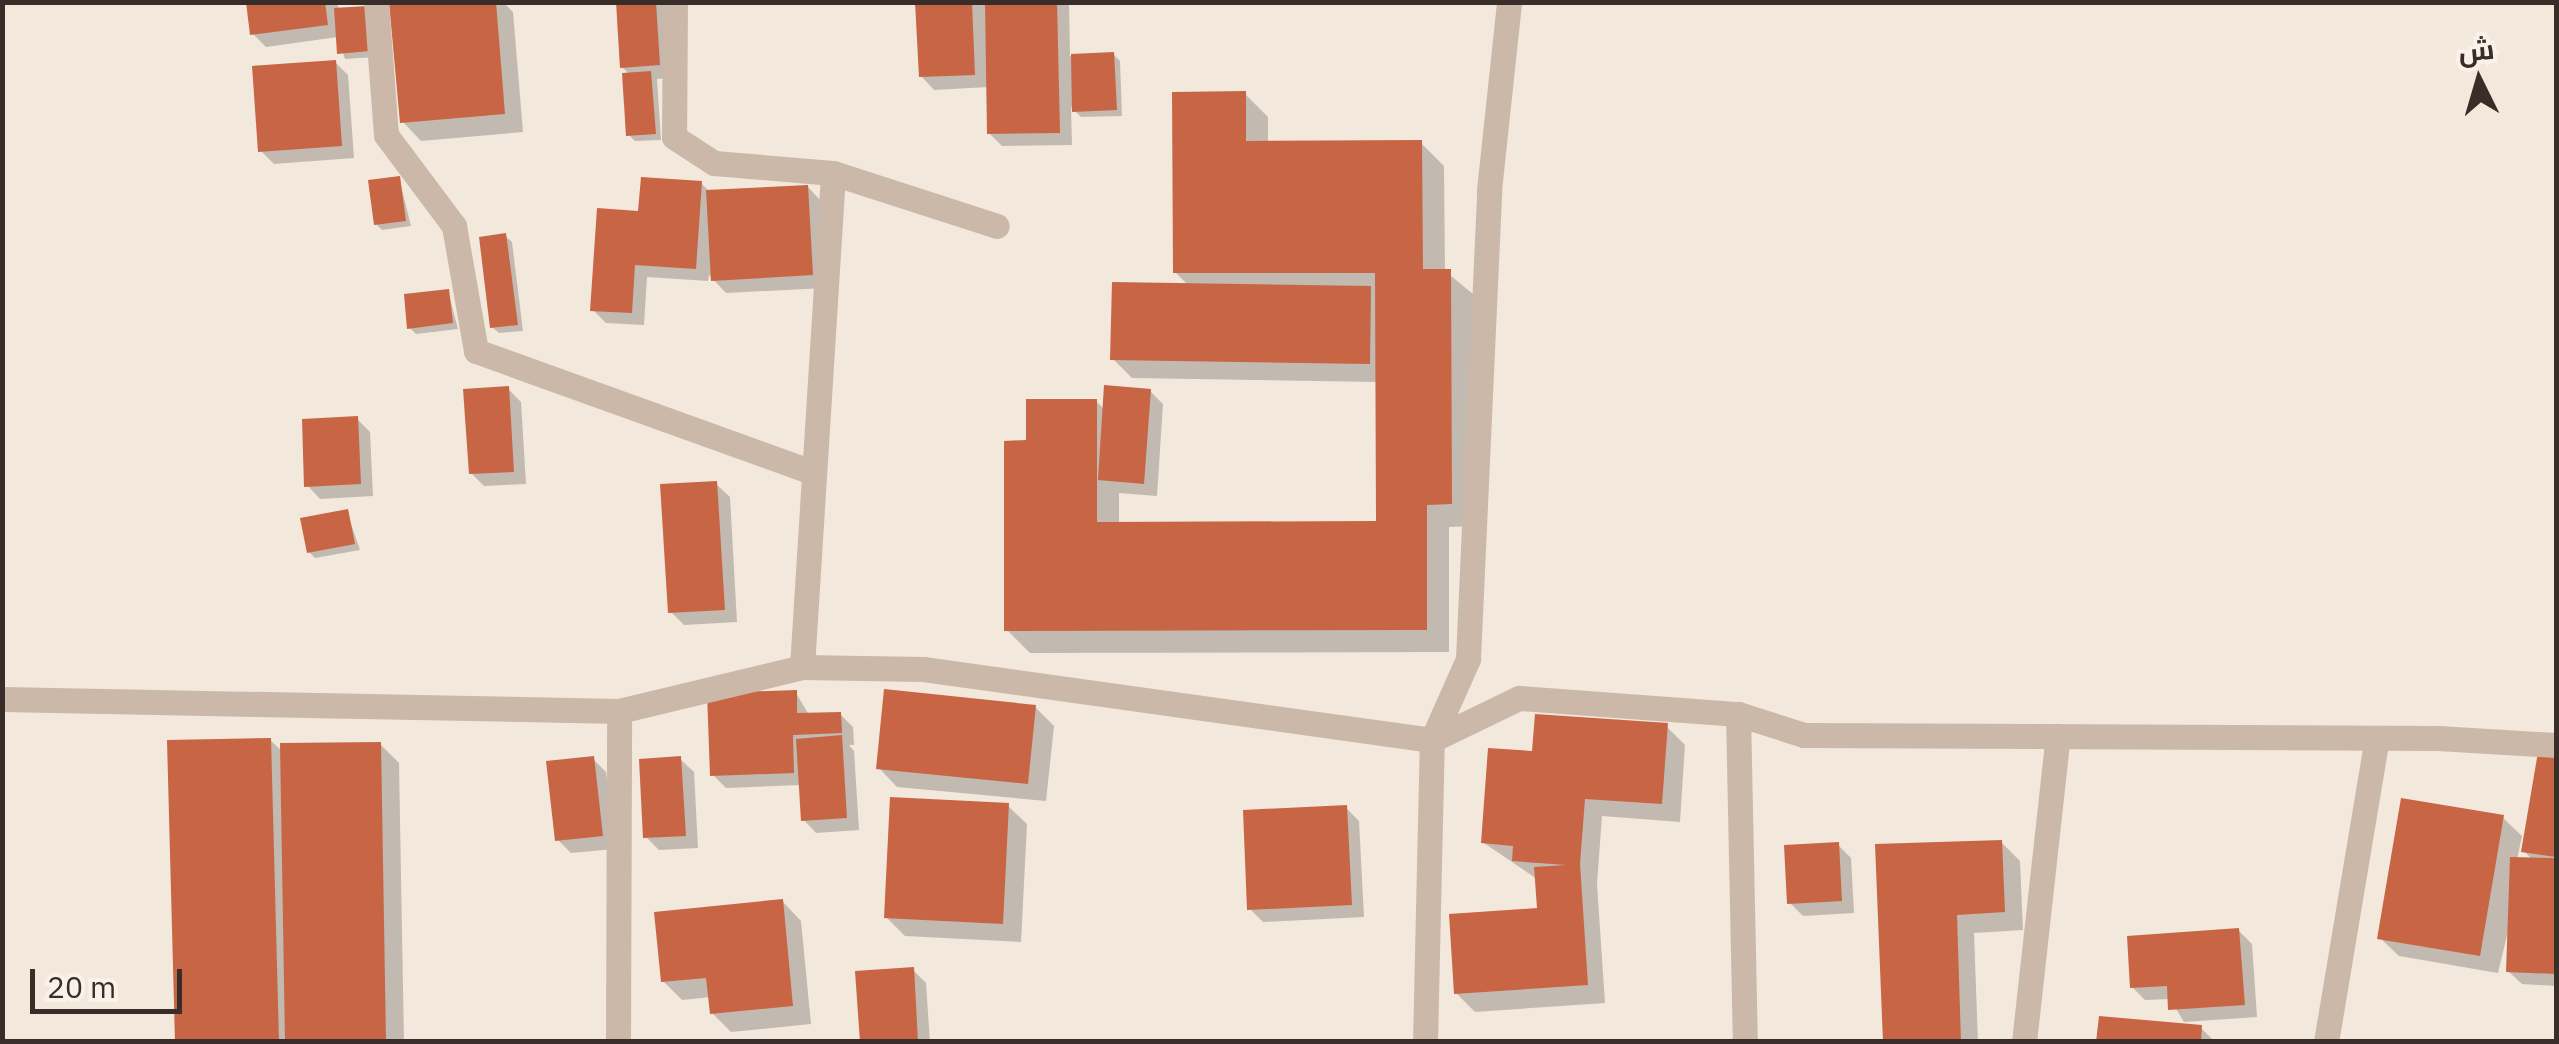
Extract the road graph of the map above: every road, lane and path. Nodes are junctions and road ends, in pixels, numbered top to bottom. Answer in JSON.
{"nodes":[{"id":1,"x":376,"y":2,"type":"edge"},
{"id":2,"x":676,"y":2,"type":"edge"},
{"id":3,"x":1508,"y":2,"type":"edge"},
{"id":4,"x":833,"y":173,"type":"junction"},
{"id":5,"x":997,"y":226,"type":"dead end"},
{"id":6,"x":812,"y":472,"type":"junction"},
{"id":7,"x":802,"y":666,"type":"junction"},
{"id":8,"x":2,"y":699,"type":"edge"},
{"id":9,"x":618,"y":711,"type":"junction"},
{"id":10,"x":1738,"y":714,"type":"junction"},
{"id":11,"x":2058,"y":736,"type":"junction"},
{"id":12,"x":2377,"y":738,"type":"junction"},
{"id":13,"x":1432,"y":740,"type":"junction"},
{"id":14,"x":2556,"y":745,"type":"edge"},
{"id":15,"x":618,"y":1042,"type":"edge"},
{"id":16,"x":1424,"y":1042,"type":"edge"},
{"id":17,"x":1745,"y":1042,"type":"edge"},
{"id":18,"x":2024,"y":1042,"type":"edge"},
{"id":19,"x":2326,"y":1042,"type":"edge"}],
"edges":[{"from":1,"to":6,"type":"street"},
{"from":2,"to":4,"type":"street"},
{"from":3,"to":13,"type":"street"},
{"from":4,"to":5,"type":"street"},
{"from":4,"to":6,"type":"street"},
{"from":6,"to":7,"type":"street"},
{"from":7,"to":9,"type":"street"},
{"from":7,"to":13,"type":"street"},
{"from":8,"to":9,"type":"street"},
{"from":9,"to":15,"type":"street"},
{"from":10,"to":11,"type":"street"},
{"from":10,"to":13,"type":"street"},
{"from":10,"to":17,"type":"street"},
{"from":11,"to":12,"type":"street"},
{"from":11,"to":18,"type":"street"},
{"from":12,"to":14,"type":"street"},
{"from":12,"to":19,"type":"street"},
{"from":13,"to":16,"type":"street"}]}
